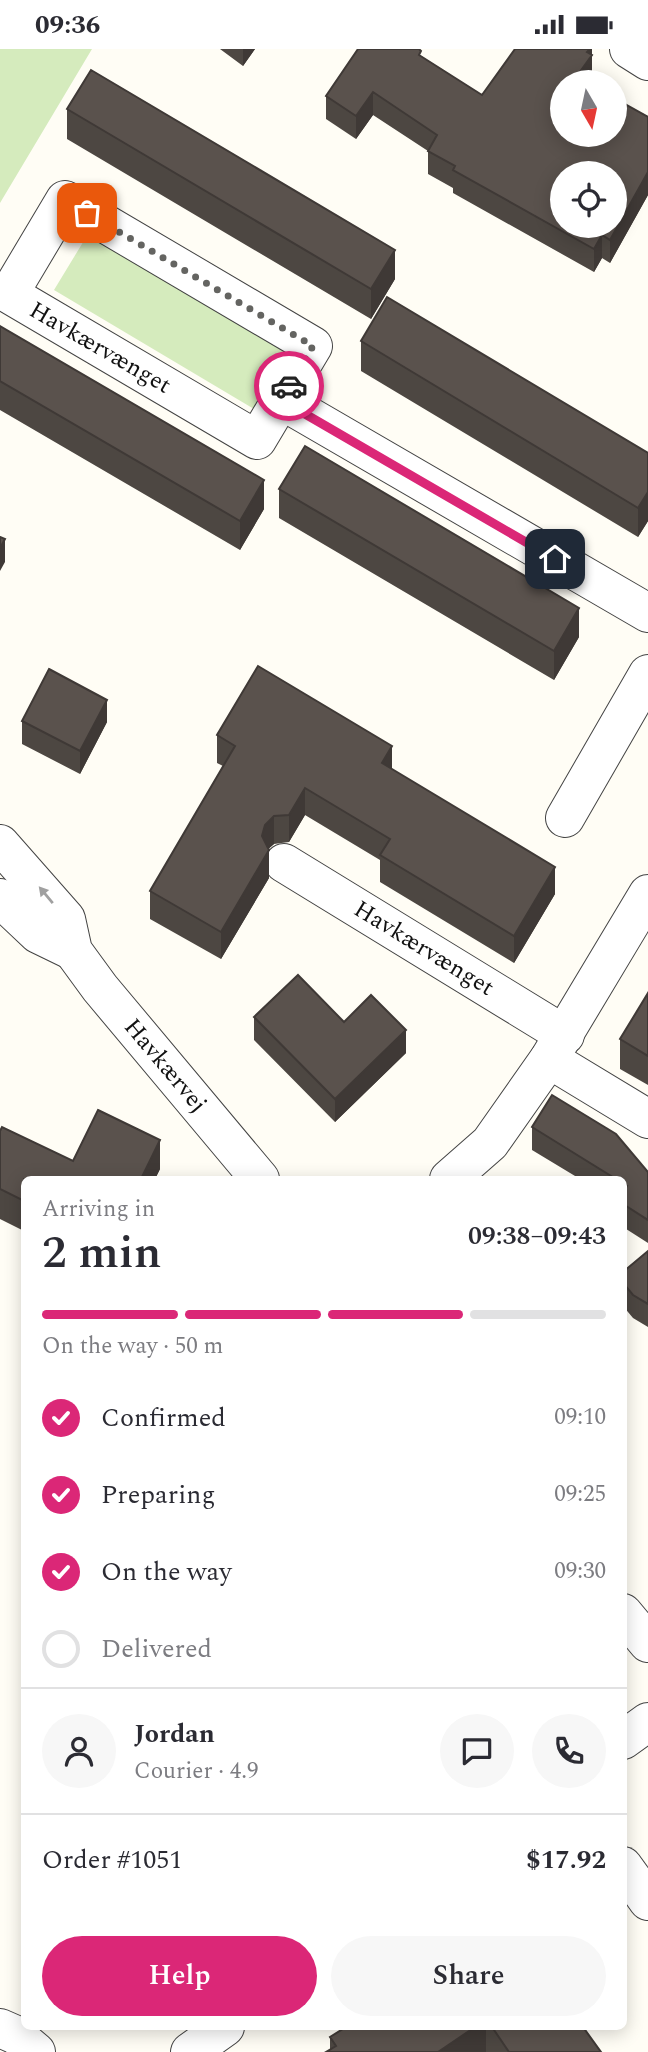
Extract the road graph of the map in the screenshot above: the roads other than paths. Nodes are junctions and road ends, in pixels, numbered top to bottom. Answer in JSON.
{"nodes":[{"id":1,"x":629,"y":49,"type":"edge"},
{"id":2,"x":648,"y":61,"type":"edge"},
{"id":3,"x":281,"y":400,"type":"junction"},
{"id":4,"x":648,"y":613,"type":"edge"},
{"id":5,"x":648,"y":674,"type":"edge"},
{"id":6,"x":565,"y":818,"type":"dead end"},
{"id":7,"x":0,"y":844,"type":"edge"},
{"id":8,"x":284,"y":863,"type":"dead end"},
{"id":9,"x":648,"y":894,"type":"edge"},
{"id":10,"x":0,"y":898,"type":"edge"},
{"id":11,"x":73,"y":951,"type":"junction"},
{"id":12,"x":557,"y":1047,"type":"junction"},
{"id":13,"x":648,"y":1119,"type":"edge"},
{"id":14,"x":258,"y":1176,"type":"edge"},
{"id":15,"x":452,"y":1176,"type":"edge"},
{"id":16,"x":627,"y":1618,"type":"edge"},
{"id":17,"x":648,"y":1643,"type":"edge"},
{"id":18,"x":648,"y":1723,"type":"edge"},
{"id":19,"x":627,"y":1737,"type":"edge"},
{"id":20,"x":627,"y":1872,"type":"edge"},
{"id":21,"x":648,"y":1901,"type":"edge"},
{"id":22,"x":0,"y":2028,"type":"edge"},
{"id":23,"x":221,"y":2030,"type":"edge"},
{"id":24,"x":36,"y":2052,"type":"edge"},
{"id":25,"x":190,"y":2052,"type":"edge"}],
"edges":[{"from":1,"to":2,"type":"street"},
{"from":3,"to":3,"type":"street","name":"Havkærvænget"},
{"from":3,"to":4,"type":"street"},
{"from":5,"to":6,"type":"street"},
{"from":11,"to":7,"type":"street","name":"Havkærvej","one_way":true},
{"from":8,"to":12,"type":"street","name":"Havkærvænget"},
{"from":9,"to":12,"type":"street"},
{"from":10,"to":11,"type":"street","name":"Havkærvej"},
{"from":11,"to":14,"type":"street","name":"Havkærvej"},
{"from":12,"to":13,"type":"street","name":"Havkærvænget"},
{"from":12,"to":15,"type":"street"},
{"from":16,"to":17,"type":"street"},
{"from":18,"to":19,"type":"street"},
{"from":20,"to":21,"type":"street"},
{"from":22,"to":24,"type":"street"},
{"from":23,"to":25,"type":"street"}]}
